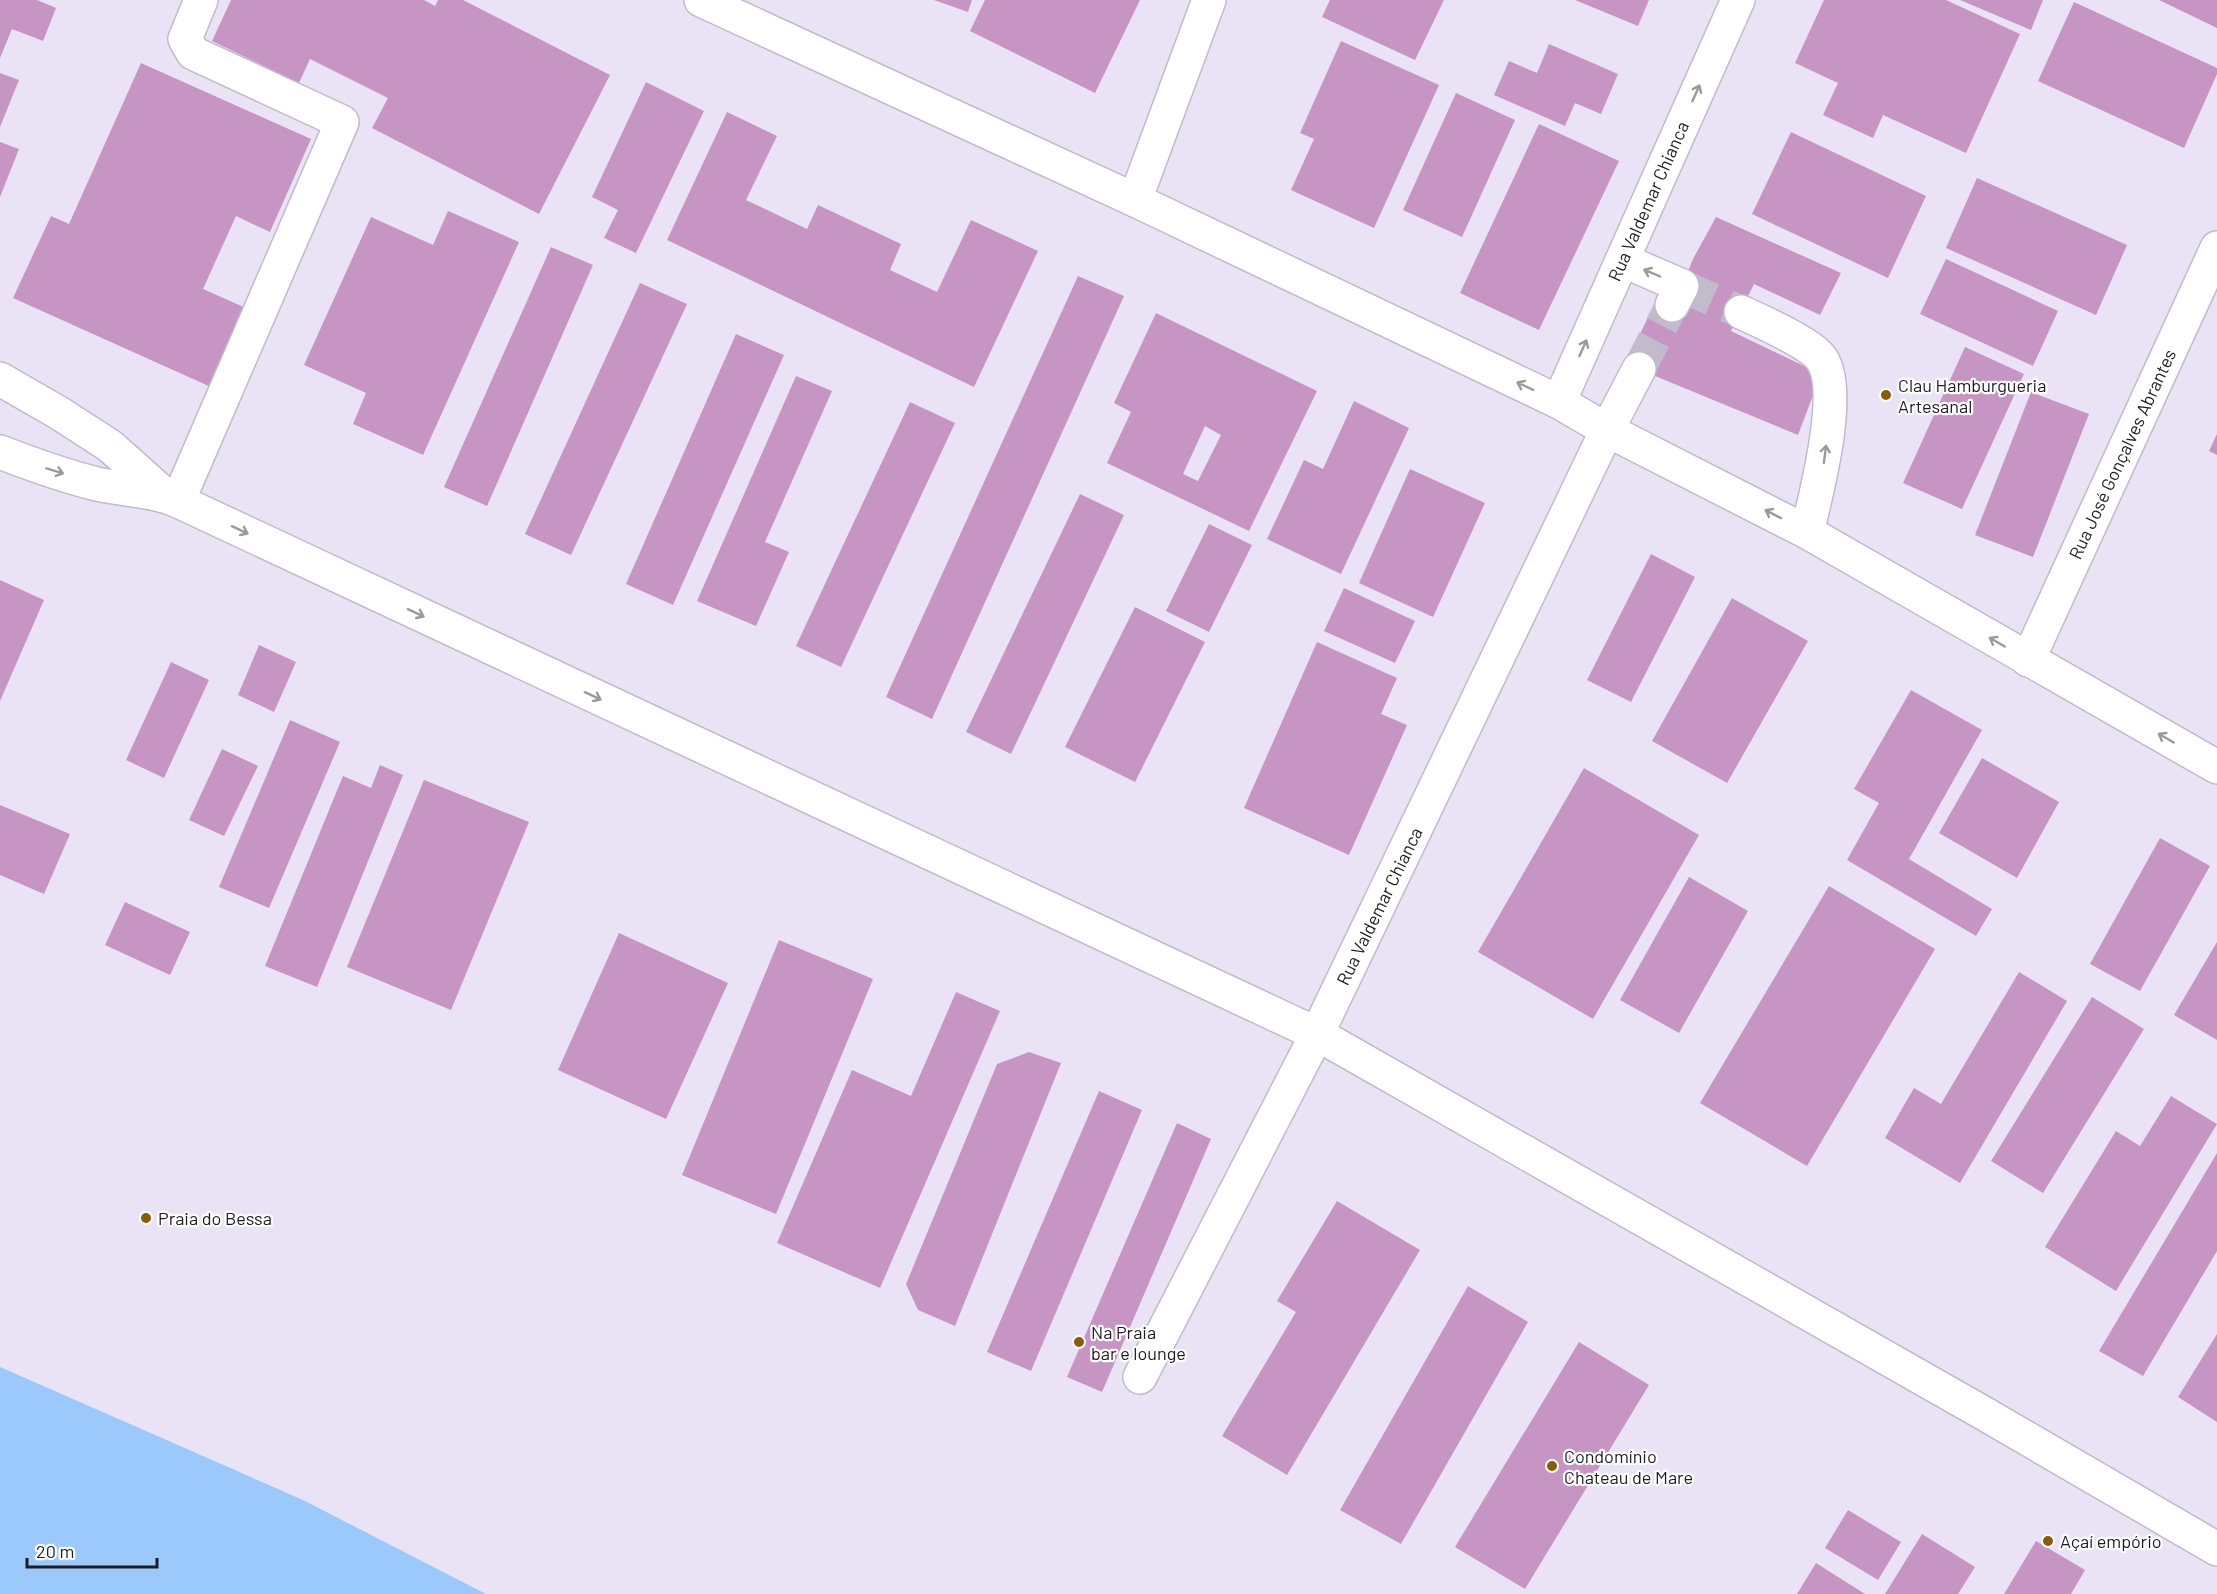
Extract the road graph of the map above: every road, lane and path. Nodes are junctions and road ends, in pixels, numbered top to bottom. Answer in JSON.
{"nodes":[{"id":1,"x":201,"y":0,"type":"edge"},
{"id":2,"x":701,"y":0,"type":"edge"},
{"id":3,"x":1209,"y":0,"type":"edge"},
{"id":4,"x":1738,"y":0,"type":"edge"},
{"id":5,"x":1135,"y":200,"type":"junction"},
{"id":6,"x":2217,"y":248,"type":"edge"},
{"id":7,"x":1622,"y":260,"type":"junction"},
{"id":8,"x":1677,"y":296,"type":"tunnel mouth"},
{"id":9,"x":1740,"y":312,"type":"tunnel mouth"},
{"id":10,"x":1639,"y":369,"type":"tunnel mouth"},
{"id":11,"x":0,"y":379,"type":"edge"},
{"id":12,"x":1559,"y":402,"type":"junction"},
{"id":13,"x":1607,"y":430,"type":"junction"},
{"id":14,"x":0,"y":452,"type":"edge"},
{"id":15,"x":172,"y":499,"type":"junction"},
{"id":16,"x":1807,"y":532,"type":"junction"},
{"id":17,"x":2028,"y":660,"type":"junction"},
{"id":18,"x":2217,"y":767,"type":"edge"},
{"id":19,"x":1317,"y":1034,"type":"junction"},
{"id":20,"x":1140,"y":1377,"type":"dead end"},
{"id":21,"x":2217,"y":1549,"type":"edge"}],
"edges":[{"from":1,"to":15,"type":"main road"},
{"from":2,"to":5,"type":"main road"},
{"from":3,"to":5,"type":"main road"},
{"from":7,"to":4,"type":"main road","name":"Rua Valdemar Chianca","one_way":true},
{"from":12,"to":5,"type":"main road","one_way":true},
{"from":6,"to":17,"type":"main road","name":"Rua José Gonçalves Abrantes"},
{"from":8,"to":7,"type":"main road","one_way":true},
{"from":12,"to":7,"type":"main road","name":"Rua Valdemar Chianca","one_way":true},
{"from":16,"to":9,"type":"main road","one_way":true},
{"from":10,"to":13,"type":"main road","name":"Rua Valdemar Chianca"},
{"from":11,"to":15,"type":"main road"},
{"from":12,"to":13,"type":"main road"},
{"from":16,"to":13,"type":"main road","one_way":true},
{"from":13,"to":19,"type":"main road","name":"Rua Valdemar Chianca"},
{"from":14,"to":15,"type":"main road","one_way":true},
{"from":15,"to":19,"type":"main road","one_way":true},
{"from":17,"to":16,"type":"main road","one_way":true},
{"from":18,"to":17,"type":"main road","one_way":true},
{"from":19,"to":20,"type":"main road","name":"Rua Valdemar Chianca"},
{"from":19,"to":21,"type":"main road"}]}
